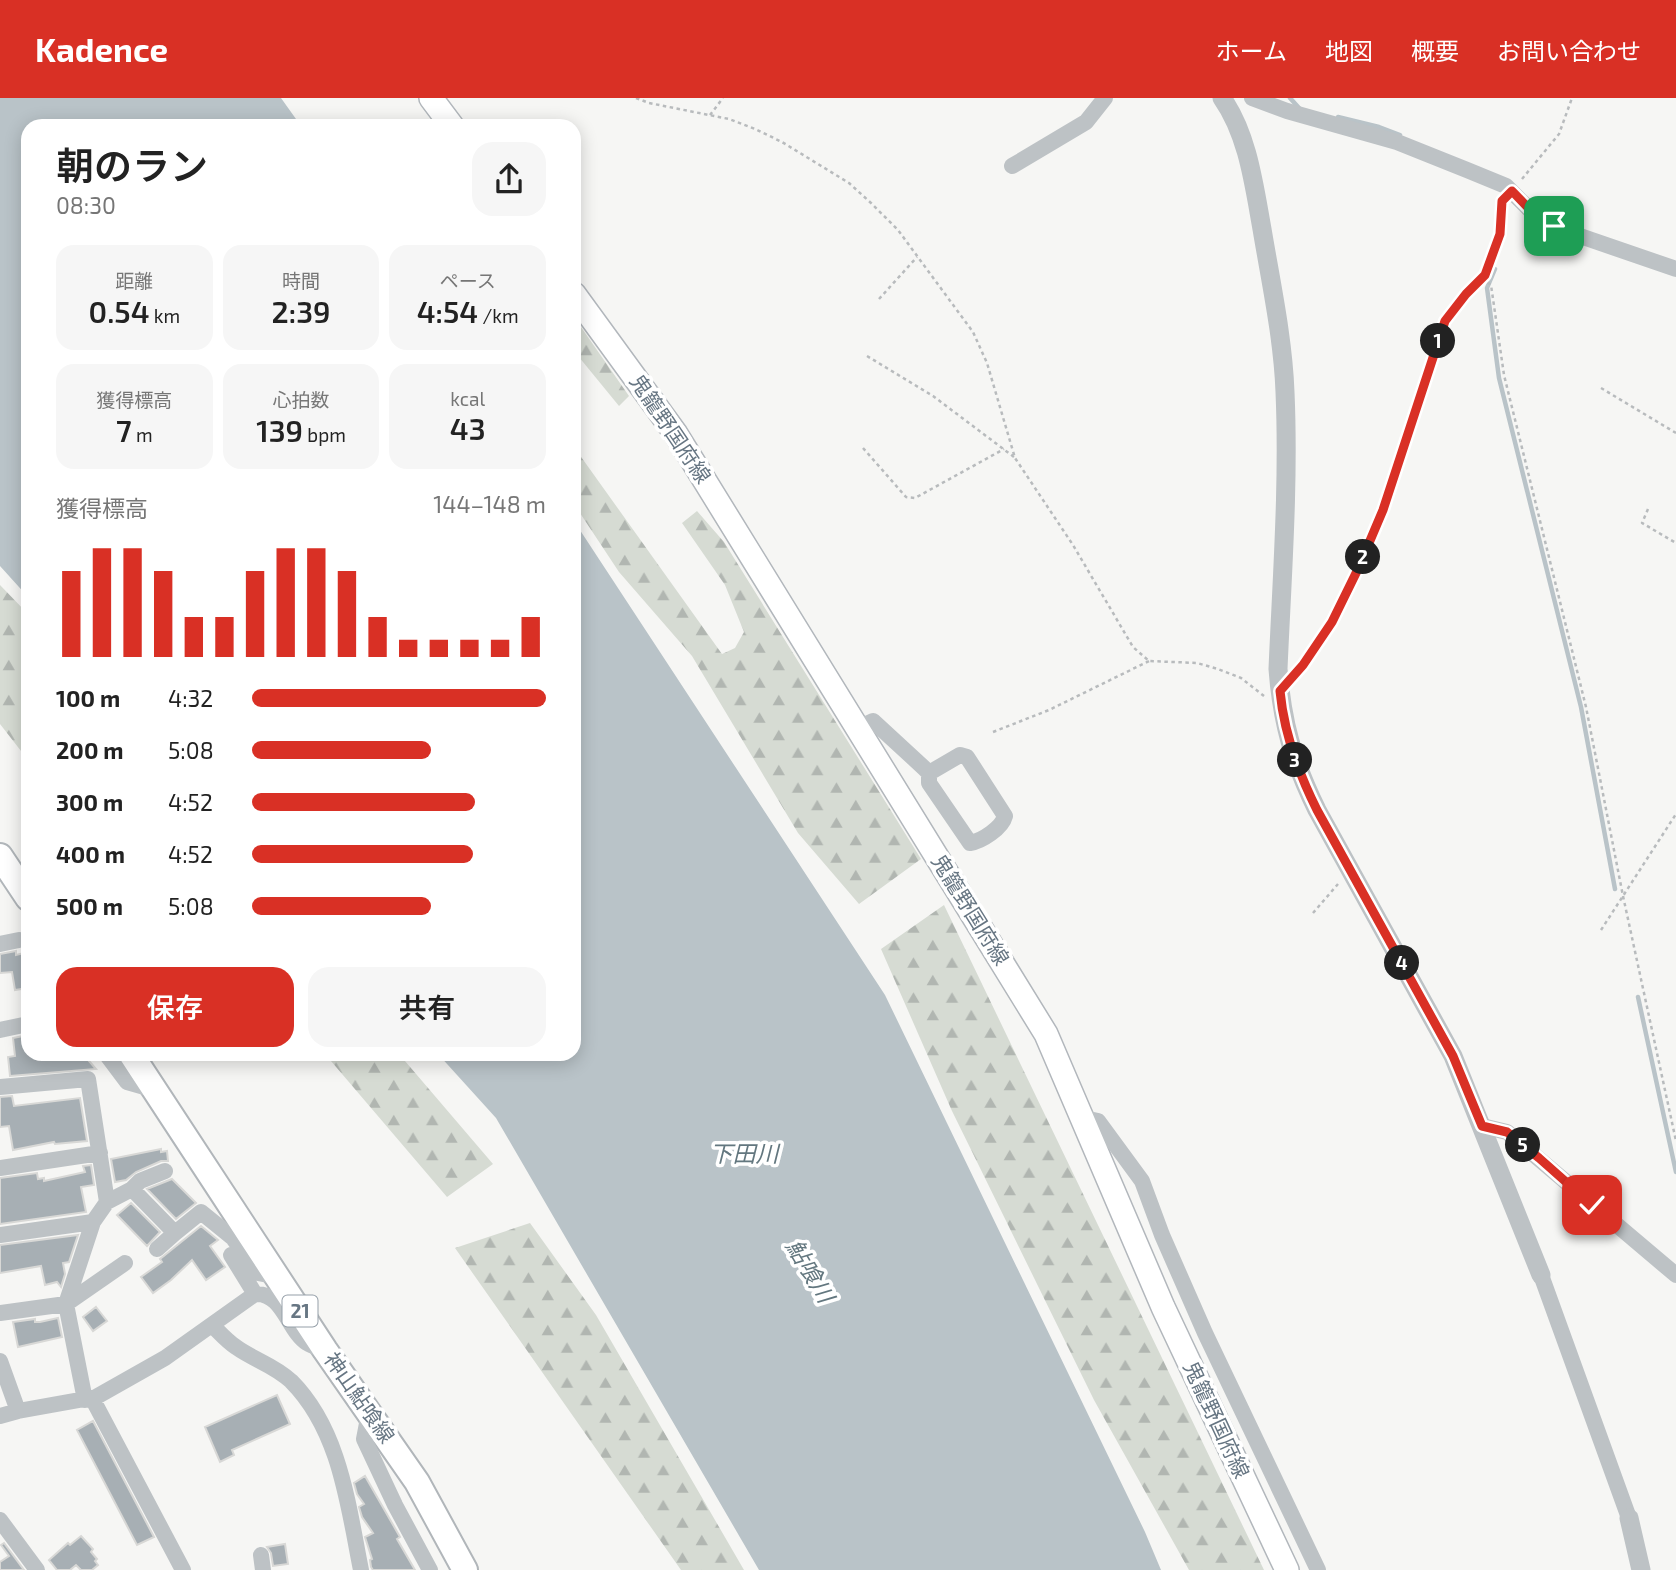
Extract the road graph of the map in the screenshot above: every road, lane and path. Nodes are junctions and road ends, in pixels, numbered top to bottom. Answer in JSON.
{"nodes":[{"id":1,"x":431,"y":98,"type":"edge"},
{"id":2,"x":636,"y":98,"type":"edge"},
{"id":3,"x":723,"y":98,"type":"edge"},
{"id":4,"x":1105,"y":98,"type":"edge"},
{"id":5,"x":1222,"y":98,"type":"edge"},
{"id":6,"x":1252,"y":98,"type":"edge"},
{"id":7,"x":1572,"y":98,"type":"edge"},
{"id":8,"x":710,"y":115,"type":"junction"},
{"id":9,"x":447,"y":119,"type":"edge"},
{"id":10,"x":1012,"y":166,"type":"dead end"},
{"id":11,"x":1512,"y":191,"type":"junction"},
{"id":12,"x":918,"y":257,"type":"junction"},
{"id":13,"x":1676,"y":269,"type":"edge"},
{"id":14,"x":1482,"y":278,"type":"junction"},
{"id":15,"x":879,"y":299,"type":"dead end"},
{"id":16,"x":581,"y":304,"type":"edge"},
{"id":17,"x":867,"y":356,"type":"dead end"},
{"id":18,"x":1601,"y":388,"type":"dead end"},
{"id":19,"x":1676,"y":433,"type":"edge"},
{"id":20,"x":863,"y":449,"type":"dead end"},
{"id":21,"x":1004,"y":449,"type":"junction"},
{"id":22,"x":1015,"y":458,"type":"junction"},
{"id":23,"x":1648,"y":509,"type":"dead end"},
{"id":24,"x":1676,"y":543,"type":"edge"},
{"id":25,"x":1149,"y":661,"type":"junction"},
{"id":26,"x":1280,"y":691,"type":"junction"},
{"id":27,"x":858,"y":729,"type":"junction"},
{"id":28,"x":993,"y":732,"type":"dead end"},
{"id":29,"x":929,"y":773,"type":"junction"},
{"id":30,"x":1676,"y":814,"type":"edge"},
{"id":31,"x":0,"y":856,"type":"edge"},
{"id":32,"x":1350,"y":870,"type":"junction"},
{"id":33,"x":21,"y":888,"type":"edge"},
{"id":34,"x":1623,"y":895,"type":"junction"},
{"id":35,"x":1313,"y":914,"type":"dead end"},
{"id":36,"x":1601,"y":930,"type":"dead end"},
{"id":37,"x":19,"y":940,"type":"dead end"},
{"id":38,"x":0,"y":944,"type":"edge"},
{"id":39,"x":21,"y":1026,"type":"edge"},
{"id":40,"x":0,"y":1031,"type":"edge"},
{"id":41,"x":111,"y":1061,"type":"edge"},
{"id":42,"x":136,"y":1061,"type":"edge"},
{"id":43,"x":0,"y":1087,"type":"edge"},
{"id":44,"x":155,"y":1090,"type":"junction"},
{"id":45,"x":1084,"y":1118,"type":"junction"},
{"id":46,"x":1482,"y":1126,"type":"junction"},
{"id":47,"x":1676,"y":1141,"type":"edge"},
{"id":48,"x":100,"y":1153,"type":"junction"},
{"id":49,"x":0,"y":1168,"type":"edge"},
{"id":50,"x":165,"y":1171,"type":"dead end"},
{"id":51,"x":132,"y":1189,"type":"junction"},
{"id":52,"x":107,"y":1202,"type":"junction"},
{"id":53,"x":93,"y":1222,"type":"junction"},
{"id":54,"x":175,"y":1233,"type":"junction"},
{"id":55,"x":0,"y":1236,"type":"edge"},
{"id":56,"x":157,"y":1249,"type":"dead end"},
{"id":57,"x":231,"y":1255,"type":"dead end"},
{"id":58,"x":125,"y":1263,"type":"dead end"},
{"id":59,"x":1541,"y":1275,"type":"joint"},
{"id":60,"x":1676,"y":1275,"type":"edge"},
{"id":61,"x":278,"y":1277,"type":"junction"},
{"id":62,"x":255,"y":1294,"type":"junction"},
{"id":63,"x":66,"y":1304,"type":"junction"},
{"id":64,"x":0,"y":1313,"type":"edge"},
{"id":65,"x":212,"y":1325,"type":"junction"},
{"id":66,"x":326,"y":1350,"type":"junction"},
{"id":67,"x":0,"y":1362,"type":"edge"},
{"id":68,"x":88,"y":1399,"type":"junction"},
{"id":69,"x":18,"y":1411,"type":"junction"},
{"id":70,"x":369,"y":1413,"type":"junction"},
{"id":71,"x":0,"y":1416,"type":"edge"},
{"id":72,"x":1629,"y":1518,"type":"joint"},
{"id":73,"x":0,"y":1520,"type":"edge"},
{"id":74,"x":37,"y":1570,"type":"edge"},
{"id":75,"x":183,"y":1570,"type":"edge"},
{"id":76,"x":361,"y":1570,"type":"edge"},
{"id":77,"x":430,"y":1570,"type":"edge"},
{"id":78,"x":465,"y":1570,"type":"edge"},
{"id":79,"x":1287,"y":1570,"type":"edge"},
{"id":80,"x":1318,"y":1570,"type":"edge"},
{"id":81,"x":1641,"y":1570,"type":"edge"}],
"edges":[{"from":1,"to":9,"type":"main road"},
{"from":2,"to":8,"type":"path"},
{"from":3,"to":8,"type":"path"},
{"from":4,"to":10,"type":"street"},
{"from":5,"to":26,"type":"street"},
{"from":6,"to":11,"type":"street"},
{"from":7,"to":11,"type":"path"},
{"from":8,"to":12,"type":"path"},
{"from":11,"to":13,"type":"street"},
{"from":11,"to":14,"type":"path"},
{"from":12,"to":15,"type":"path"},
{"from":12,"to":22,"type":"path"},
{"from":14,"to":26,"type":"path"},
{"from":14,"to":34,"type":"path"},
{"from":16,"to":27,"type":"main road","name":"鬼籠野国府線"},
{"from":17,"to":21,"type":"path"},
{"from":18,"to":19,"type":"path"},
{"from":20,"to":21,"type":"path"},
{"from":21,"to":22,"type":"path"},
{"from":22,"to":25,"type":"path"},
{"from":23,"to":24,"type":"path"},
{"from":25,"to":26,"type":"path"},
{"from":25,"to":28,"type":"path"},
{"from":26,"to":32,"type":"street"},
{"from":27,"to":29,"type":"street"},
{"from":27,"to":45,"type":"main road","name":"鬼籠野国府線"},
{"from":29,"to":29,"type":"street"},
{"from":30,"to":34,"type":"path"},
{"from":31,"to":33,"type":"main road"},
{"from":32,"to":35,"type":"path"},
{"from":32,"to":46,"type":"street"},
{"from":34,"to":36,"type":"path"},
{"from":34,"to":47,"type":"path"},
{"from":37,"to":38,"type":"street"},
{"from":39,"to":40,"type":"street"},
{"from":41,"to":44,"type":"street"},
{"from":42,"to":44,"type":"main road","name":"神山鮎喰線","number":"21"},
{"from":43,"to":48,"type":"street"},
{"from":44,"to":61,"type":"main road","name":"神山鮎喰線","number":"21"},
{"from":45,"to":79,"type":"main road","name":"鬼籠野国府線"},
{"from":45,"to":80,"type":"street"},
{"from":46,"to":59,"type":"street"},
{"from":46,"to":60,"type":"street"},
{"from":48,"to":49,"type":"street"},
{"from":48,"to":52,"type":"street"},
{"from":50,"to":51,"type":"street"},
{"from":51,"to":52,"type":"street"},
{"from":51,"to":54,"type":"street"},
{"from":52,"to":53,"type":"street"},
{"from":53,"to":55,"type":"street"},
{"from":53,"to":63,"type":"street"},
{"from":54,"to":56,"type":"street"},
{"from":54,"to":61,"type":"street"},
{"from":57,"to":62,"type":"street"},
{"from":58,"to":63,"type":"street"},
{"from":59,"to":72,"type":"street"},
{"from":61,"to":66,"type":"main road","name":"神山鮎喰線","number":"21"},
{"from":62,"to":65,"type":"street"},
{"from":62,"to":66,"type":"street"},
{"from":63,"to":64,"type":"street"},
{"from":63,"to":68,"type":"street"},
{"from":65,"to":68,"type":"street"},
{"from":65,"to":76,"type":"street"},
{"from":66,"to":70,"type":"main road","name":"神山鮎喰線","number":"21"},
{"from":67,"to":69,"type":"street"},
{"from":68,"to":69,"type":"street"},
{"from":68,"to":75,"type":"street"},
{"from":69,"to":71,"type":"street"},
{"from":70,"to":77,"type":"street"},
{"from":70,"to":78,"type":"main road","name":"神山鮎喰線","number":"21"},
{"from":72,"to":81,"type":"street"},
{"from":73,"to":74,"type":"street"}]}
